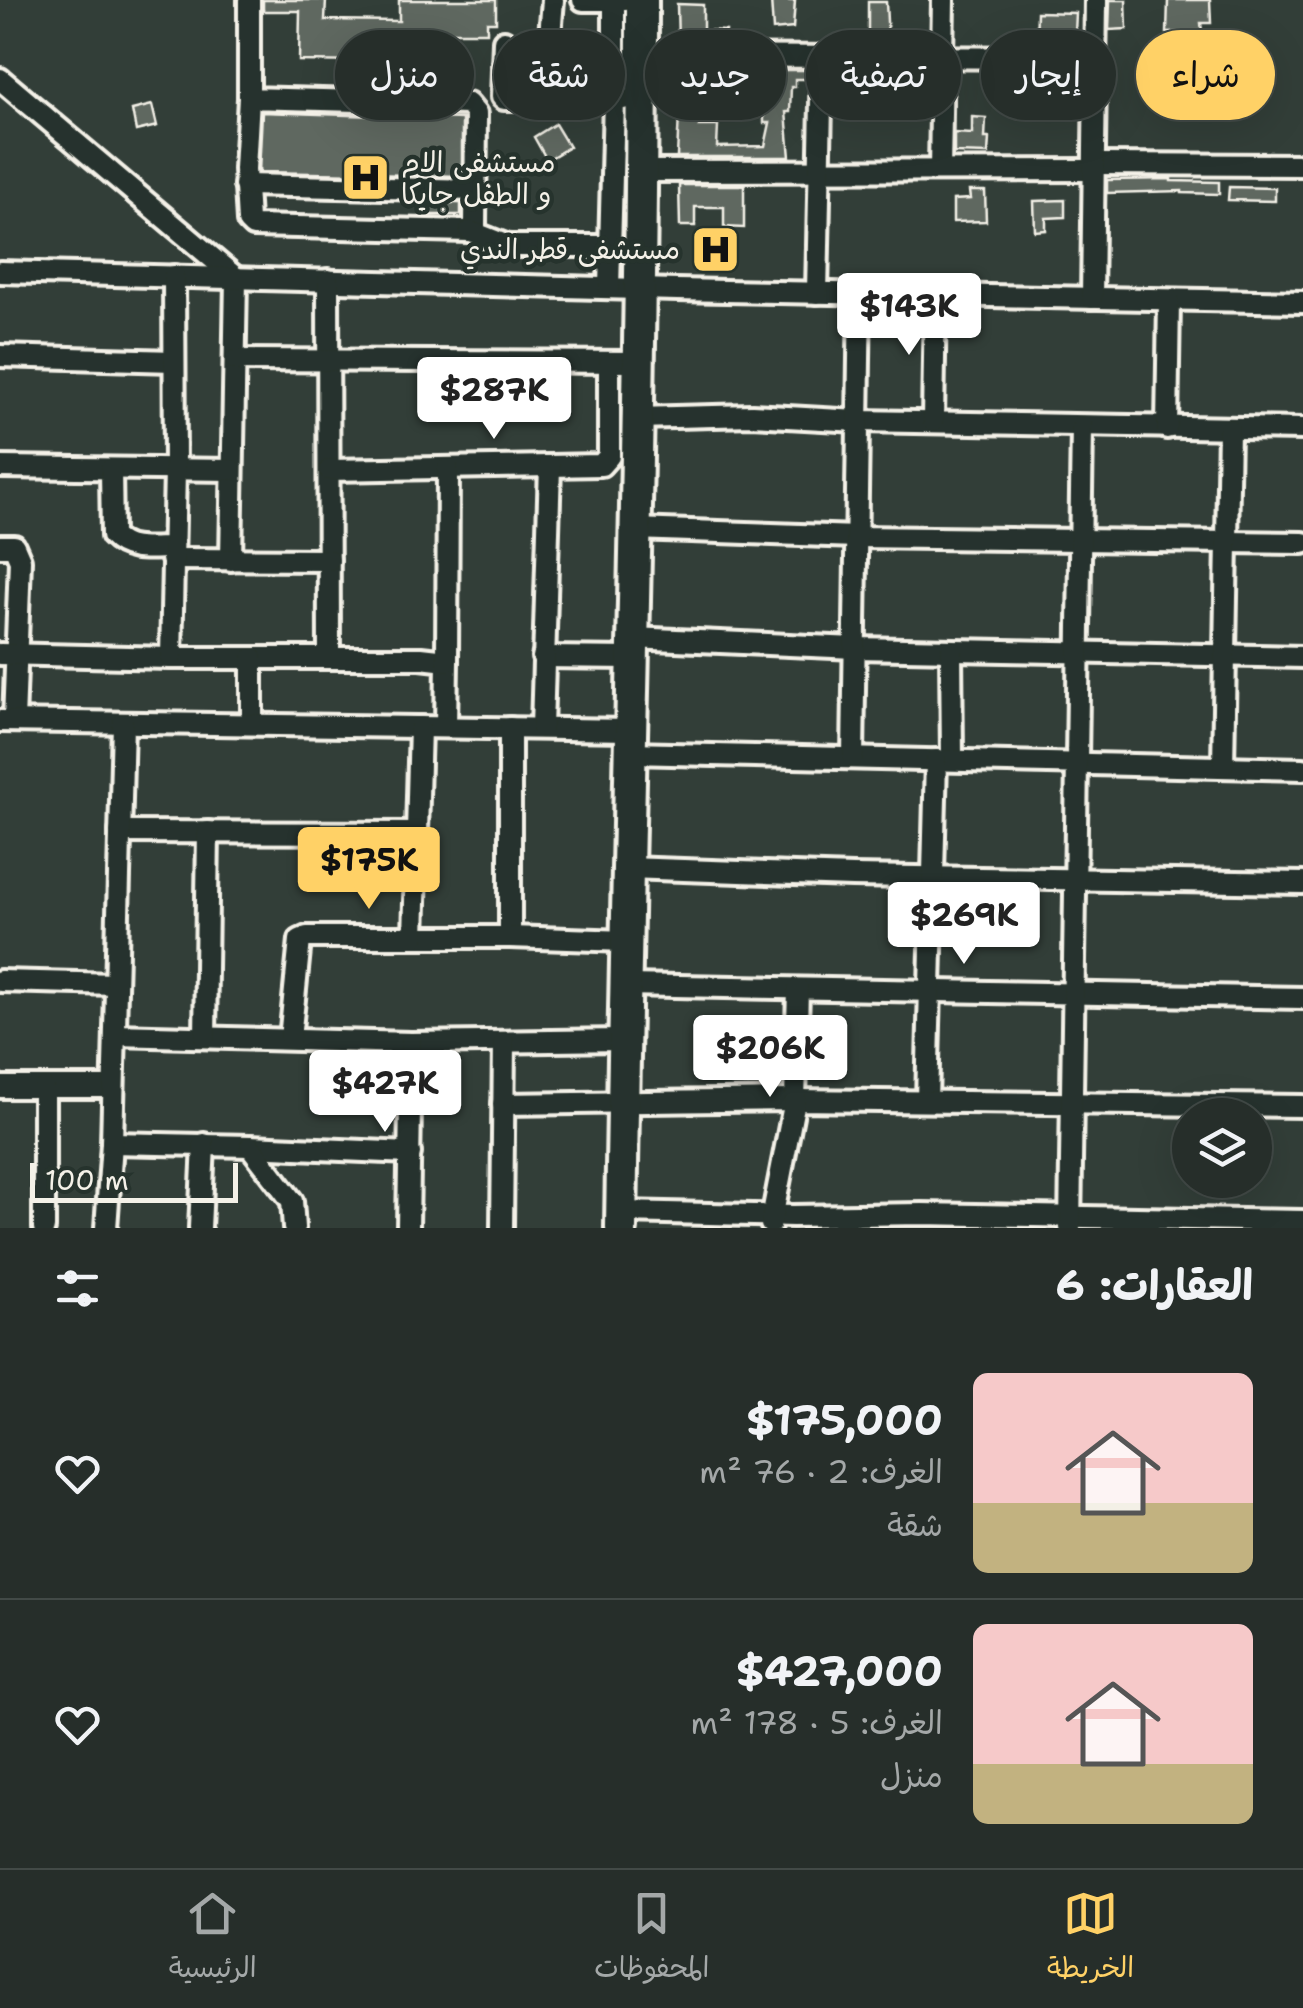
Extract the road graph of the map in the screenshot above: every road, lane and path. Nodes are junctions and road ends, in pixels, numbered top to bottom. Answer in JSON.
{"nodes":[{"id":1,"x":249,"y":0,"type":"edge"},
{"id":2,"x":553,"y":0,"type":"edge"},
{"id":3,"x":584,"y":0,"type":"edge"},
{"id":4,"x":614,"y":0,"type":"edge"},
{"id":5,"x":633,"y":0,"type":"edge"},
{"id":6,"x":642,"y":0,"type":"edge"},
{"id":7,"x":943,"y":0,"type":"edge"},
{"id":8,"x":1096,"y":0,"type":"edge"},
{"id":9,"x":550,"y":30,"type":"edge"},
{"id":10,"x":942,"y":30,"type":"edge"},
{"id":11,"x":1095,"y":30,"type":"edge"},
{"id":12,"x":642,"y":56,"type":"junction"},
{"id":13,"x":806,"y":56,"type":"edge"},
{"id":14,"x":0,"y":79,"type":"edge"},
{"id":15,"x":248,"y":98,"type":"junction"},
{"id":16,"x":625,"y":100,"type":"edge"},
{"id":17,"x":628,"y":100,"type":"junction"},
{"id":18,"x":821,"y":120,"type":"edge"},
{"id":19,"x":940,"y":120,"type":"edge"},
{"id":20,"x":1094,"y":120,"type":"edge"},
{"id":21,"x":1303,"y":166,"type":"edge"},
{"id":22,"x":1094,"y":167,"type":"junction"},
{"id":23,"x":820,"y":170,"type":"junction"},
{"id":24,"x":940,"y":170,"type":"junction"},
{"id":25,"x":640,"y":171,"type":"junction"},
{"id":26,"x":245,"y":184,"type":"junction"},
{"id":27,"x":477,"y":190,"type":"junction"},
{"id":28,"x":470,"y":231,"type":"junction"},
{"id":29,"x":610,"y":246,"type":"junction"},
{"id":30,"x":0,"y":272,"type":"edge"},
{"id":31,"x":174,"y":276,"type":"junction"},
{"id":32,"x":236,"y":278,"type":"junction"},
{"id":33,"x":328,"y":280,"type":"junction"},
{"id":34,"x":624,"y":288,"type":"junction"},
{"id":35,"x":817,"y":292,"type":"junction"},
{"id":36,"x":860,"y":293,"type":"junction"},
{"id":37,"x":935,"y":295,"type":"junction"},
{"id":38,"x":1092,"y":298,"type":"junction"},
{"id":39,"x":1170,"y":300,"type":"junction"},
{"id":40,"x":1303,"y":302,"type":"edge"},
{"id":41,"x":0,"y":356,"type":"edge"},
{"id":42,"x":235,"y":360,"type":"junction"},
{"id":43,"x":174,"y":361,"type":"junction"},
{"id":44,"x":328,"y":362,"type":"junction"},
{"id":45,"x":623,"y":363,"type":"junction"},
{"id":46,"x":637,"y":418,"type":"junction"},
{"id":47,"x":858,"y":421,"type":"junction"},
{"id":48,"x":933,"y":421,"type":"junction"},
{"id":49,"x":1082,"y":426,"type":"junction"},
{"id":50,"x":1166,"y":428,"type":"junction"},
{"id":51,"x":1303,"y":429,"type":"edge"},
{"id":52,"x":1229,"y":430,"type":"junction"},
{"id":53,"x":550,"y":466,"type":"junction"},
{"id":54,"x":0,"y":467,"type":"edge"},
{"id":55,"x":448,"y":468,"type":"junction"},
{"id":56,"x":111,"y":469,"type":"junction"},
{"id":57,"x":175,"y":470,"type":"junction"},
{"id":58,"x":232,"y":470,"type":"junction"},
{"id":59,"x":328,"y":470,"type":"junction"},
{"id":60,"x":635,"y":529,"type":"junction"},
{"id":61,"x":856,"y":537,"type":"junction"},
{"id":62,"x":1079,"y":541,"type":"junction"},
{"id":63,"x":1227,"y":542,"type":"junction"},
{"id":64,"x":1303,"y":543,"type":"edge"},
{"id":65,"x":0,"y":546,"type":"edge"},
{"id":66,"x":172,"y":554,"type":"junction"},
{"id":67,"x":231,"y":560,"type":"junction"},
{"id":68,"x":329,"y":560,"type":"junction"},
{"id":69,"x":632,"y":648,"type":"junction"},
{"id":70,"x":855,"y":648,"type":"junction"},
{"id":71,"x":951,"y":650,"type":"junction"},
{"id":72,"x":1077,"y":652,"type":"junction"},
{"id":73,"x":8,"y":654,"type":"edge"},
{"id":74,"x":1225,"y":656,"type":"junction"},
{"id":75,"x":544,"y":657,"type":"junction"},
{"id":76,"x":1303,"y":657,"type":"edge"},
{"id":77,"x":171,"y":658,"type":"junction"},
{"id":78,"x":252,"y":658,"type":"junction"},
{"id":79,"x":330,"y":658,"type":"junction"},
{"id":80,"x":447,"y":661,"type":"junction"},
{"id":81,"x":7,"y":721,"type":"edge"},
{"id":82,"x":123,"y":723,"type":"junction"},
{"id":83,"x":252,"y":724,"type":"junction"},
{"id":84,"x":446,"y":726,"type":"junction"},
{"id":85,"x":420,"y":727,"type":"junction"},
{"id":86,"x":510,"y":728,"type":"junction"},
{"id":87,"x":542,"y":728,"type":"junction"},
{"id":88,"x":630,"y":741,"type":"junction"},
{"id":89,"x":853,"y":757,"type":"junction"},
{"id":90,"x":944,"y":760,"type":"junction"},
{"id":91,"x":1076,"y":764,"type":"junction"},
{"id":92,"x":1223,"y":766,"type":"junction"},
{"id":93,"x":1303,"y":769,"type":"edge"},
{"id":94,"x":120,"y":832,"type":"junction"},
{"id":95,"x":208,"y":832,"type":"junction"},
{"id":96,"x":416,"y":832,"type":"junction"},
{"id":97,"x":628,"y":868,"type":"junction"},
{"id":98,"x":934,"y":878,"type":"junction"},
{"id":99,"x":1074,"y":880,"type":"junction"},
{"id":100,"x":1303,"y":883,"type":"edge"},
{"id":101,"x":510,"y":937,"type":"junction"},
{"id":102,"x":414,"y":938,"type":"junction"},
{"id":103,"x":626,"y":941,"type":"junction"},
{"id":104,"x":0,"y":981,"type":"edge"},
{"id":105,"x":116,"y":984,"type":"junction"},
{"id":106,"x":624,"y":985,"type":"junction"},
{"id":107,"x":798,"y":988,"type":"junction"},
{"id":108,"x":932,"y":992,"type":"junction"},
{"id":109,"x":1073,"y":994,"type":"junction"},
{"id":110,"x":1303,"y":998,"type":"edge"},
{"id":111,"x":114,"y":1035,"type":"junction"},
{"id":112,"x":205,"y":1038,"type":"junction"},
{"id":113,"x":290,"y":1040,"type":"junction"},
{"id":114,"x":623,"y":1040,"type":"junction"},
{"id":115,"x":504,"y":1042,"type":"junction"},
{"id":116,"x":410,"y":1043,"type":"junction"},
{"id":117,"x":0,"y":1087,"type":"edge"},
{"id":118,"x":113,"y":1087,"type":"junction"},
{"id":119,"x":44,"y":1088,"type":"junction"},
{"id":120,"x":795,"y":1100,"type":"junction"},
{"id":121,"x":927,"y":1101,"type":"junction"},
{"id":122,"x":622,"y":1103,"type":"junction"},
{"id":123,"x":503,"y":1104,"type":"junction"},
{"id":124,"x":1071,"y":1104,"type":"junction"},
{"id":125,"x":1303,"y":1106,"type":"edge"},
{"id":126,"x":112,"y":1144,"type":"junction"},
{"id":127,"x":204,"y":1144,"type":"junction"},
{"id":128,"x":250,"y":1146,"type":"junction"},
{"id":129,"x":410,"y":1152,"type":"junction"},
{"id":130,"x":622,"y":1220,"type":"edge"},
{"id":131,"x":922,"y":1221,"type":"edge"},
{"id":132,"x":1303,"y":1221,"type":"edge"},
{"id":133,"x":771,"y":1222,"type":"edge"},
{"id":134,"x":1070,"y":1222,"type":"edge"},
{"id":135,"x":44,"y":1228,"type":"edge"},
{"id":136,"x":106,"y":1228,"type":"edge"},
{"id":137,"x":200,"y":1228,"type":"edge"},
{"id":138,"x":294,"y":1228,"type":"edge"},
{"id":139,"x":408,"y":1228,"type":"edge"},
{"id":140,"x":502,"y":1228,"type":"edge"}],
"edges":[{"from":1,"to":15,"type":"street"},
{"from":2,"to":9,"type":"street"},
{"from":3,"to":4,"type":"street"},
{"from":4,"to":5,"type":"street"},
{"from":4,"to":17,"type":"street"},
{"from":6,"to":12,"type":"highway"},
{"from":7,"to":10,"type":"street"},
{"from":8,"to":11,"type":"street"},
{"from":12,"to":13,"type":"street"},
{"from":12,"to":17,"type":"highway"},
{"from":14,"to":32,"type":"street"},
{"from":15,"to":26,"type":"street"},
{"from":15,"to":27,"type":"street"},
{"from":16,"to":17,"type":"street"},
{"from":17,"to":25,"type":"highway"},
{"from":17,"to":29,"type":"street"},
{"from":18,"to":23,"type":"street"},
{"from":19,"to":24,"type":"street"},
{"from":20,"to":22,"type":"street"},
{"from":21,"to":22,"type":"street"},
{"from":22,"to":24,"type":"street"},
{"from":22,"to":38,"type":"street"},
{"from":23,"to":24,"type":"street"},
{"from":23,"to":25,"type":"street"},
{"from":23,"to":35,"type":"street"},
{"from":25,"to":34,"type":"highway"},
{"from":26,"to":27,"type":"street"},
{"from":26,"to":28,"type":"street"},
{"from":27,"to":28,"type":"street"},
{"from":28,"to":29,"type":"street"},
{"from":29,"to":34,"type":"street"},
{"from":30,"to":31,"type":"street"},
{"from":31,"to":32,"type":"street"},
{"from":31,"to":43,"type":"street"},
{"from":32,"to":33,"type":"street"},
{"from":32,"to":42,"type":"street"},
{"from":33,"to":34,"type":"street"},
{"from":33,"to":44,"type":"street"},
{"from":34,"to":35,"type":"street"},
{"from":34,"to":45,"type":"highway"},
{"from":35,"to":36,"type":"street"},
{"from":36,"to":37,"type":"street"},
{"from":36,"to":47,"type":"street"},
{"from":37,"to":38,"type":"street"},
{"from":37,"to":48,"type":"street"},
{"from":38,"to":39,"type":"street"},
{"from":39,"to":40,"type":"street"},
{"from":39,"to":50,"type":"street"},
{"from":41,"to":43,"type":"street"},
{"from":42,"to":44,"type":"street"},
{"from":42,"to":58,"type":"street"},
{"from":43,"to":57,"type":"street"},
{"from":44,"to":45,"type":"street"},
{"from":44,"to":59,"type":"street"},
{"from":45,"to":46,"type":"highway"},
{"from":45,"to":53,"type":"street"},
{"from":46,"to":47,"type":"street"},
{"from":46,"to":60,"type":"highway"},
{"from":47,"to":48,"type":"street"},
{"from":47,"to":61,"type":"street"},
{"from":48,"to":49,"type":"street"},
{"from":49,"to":50,"type":"street"},
{"from":49,"to":62,"type":"street"},
{"from":50,"to":52,"type":"street"},
{"from":51,"to":52,"type":"street"},
{"from":52,"to":63,"type":"street"},
{"from":53,"to":55,"type":"street"},
{"from":53,"to":75,"type":"street"},
{"from":54,"to":56,"type":"street"},
{"from":55,"to":59,"type":"street"},
{"from":55,"to":80,"type":"street"},
{"from":56,"to":57,"type":"street"},
{"from":56,"to":66,"type":"street"},
{"from":57,"to":58,"type":"street"},
{"from":57,"to":66,"type":"street"},
{"from":58,"to":67,"type":"street"},
{"from":59,"to":68,"type":"street"},
{"from":60,"to":61,"type":"street"},
{"from":60,"to":69,"type":"highway"},
{"from":61,"to":62,"type":"street"},
{"from":61,"to":70,"type":"street"},
{"from":62,"to":63,"type":"street"},
{"from":62,"to":72,"type":"street"},
{"from":63,"to":64,"type":"street"},
{"from":63,"to":74,"type":"street"},
{"from":65,"to":73,"type":"street"},
{"from":66,"to":67,"type":"street"},
{"from":66,"to":77,"type":"street"},
{"from":67,"to":68,"type":"street"},
{"from":68,"to":79,"type":"street"},
{"from":69,"to":70,"type":"street"},
{"from":69,"to":75,"type":"street"},
{"from":69,"to":88,"type":"highway"},
{"from":70,"to":71,"type":"street"},
{"from":70,"to":89,"type":"street"},
{"from":71,"to":72,"type":"street"},
{"from":71,"to":90,"type":"street"},
{"from":72,"to":74,"type":"street"},
{"from":72,"to":91,"type":"street"},
{"from":73,"to":77,"type":"street"},
{"from":73,"to":81,"type":"street"},
{"from":74,"to":76,"type":"street"},
{"from":74,"to":92,"type":"street"},
{"from":75,"to":87,"type":"street"},
{"from":77,"to":78,"type":"street"},
{"from":78,"to":79,"type":"street"},
{"from":78,"to":83,"type":"street"},
{"from":79,"to":80,"type":"street"},
{"from":80,"to":84,"type":"street"},
{"from":81,"to":82,"type":"street"},
{"from":82,"to":83,"type":"street"},
{"from":82,"to":94,"type":"street"},
{"from":83,"to":85,"type":"street"},
{"from":84,"to":85,"type":"street"},
{"from":84,"to":86,"type":"street"},
{"from":85,"to":96,"type":"street"},
{"from":86,"to":87,"type":"street"},
{"from":86,"to":101,"type":"street"},
{"from":87,"to":88,"type":"street"},
{"from":88,"to":89,"type":"street"},
{"from":88,"to":97,"type":"highway"},
{"from":89,"to":90,"type":"street"},
{"from":90,"to":91,"type":"street"},
{"from":90,"to":98,"type":"street"},
{"from":91,"to":92,"type":"street"},
{"from":91,"to":99,"type":"street"},
{"from":92,"to":93,"type":"street"},
{"from":94,"to":95,"type":"street"},
{"from":94,"to":105,"type":"street"},
{"from":95,"to":96,"type":"street"},
{"from":95,"to":112,"type":"street"},
{"from":96,"to":102,"type":"street"},
{"from":97,"to":98,"type":"street"},
{"from":97,"to":103,"type":"highway"},
{"from":98,"to":99,"type":"street"},
{"from":98,"to":108,"type":"street"},
{"from":99,"to":100,"type":"street"},
{"from":99,"to":109,"type":"street"},
{"from":101,"to":102,"type":"street"},
{"from":101,"to":103,"type":"street"},
{"from":102,"to":113,"type":"street"},
{"from":103,"to":106,"type":"highway"},
{"from":104,"to":105,"type":"street"},
{"from":105,"to":111,"type":"street"},
{"from":106,"to":107,"type":"street"},
{"from":106,"to":114,"type":"highway"},
{"from":107,"to":108,"type":"street"},
{"from":107,"to":120,"type":"street"},
{"from":108,"to":109,"type":"street"},
{"from":108,"to":121,"type":"street"},
{"from":109,"to":110,"type":"street"},
{"from":109,"to":124,"type":"street"},
{"from":111,"to":112,"type":"street"},
{"from":111,"to":118,"type":"street"},
{"from":112,"to":113,"type":"street"},
{"from":113,"to":116,"type":"street"},
{"from":114,"to":115,"type":"street"},
{"from":114,"to":122,"type":"highway"},
{"from":115,"to":116,"type":"street"},
{"from":115,"to":123,"type":"street"},
{"from":116,"to":129,"type":"street"},
{"from":117,"to":119,"type":"street"},
{"from":118,"to":119,"type":"street"},
{"from":118,"to":126,"type":"street"},
{"from":119,"to":135,"type":"street"},
{"from":120,"to":121,"type":"street"},
{"from":120,"to":122,"type":"street"},
{"from":120,"to":133,"type":"street"},
{"from":121,"to":124,"type":"street"},
{"from":122,"to":123,"type":"street"},
{"from":122,"to":130,"type":"highway"},
{"from":123,"to":140,"type":"street"},
{"from":124,"to":125,"type":"street"},
{"from":124,"to":134,"type":"street"},
{"from":126,"to":127,"type":"street"},
{"from":126,"to":136,"type":"street"},
{"from":127,"to":128,"type":"street"},
{"from":127,"to":137,"type":"street"},
{"from":128,"to":129,"type":"street"},
{"from":128,"to":138,"type":"street"},
{"from":129,"to":139,"type":"street"},
{"from":130,"to":133,"type":"street"},
{"from":131,"to":133,"type":"street"},
{"from":131,"to":134,"type":"street"},
{"from":132,"to":134,"type":"street"}]}
